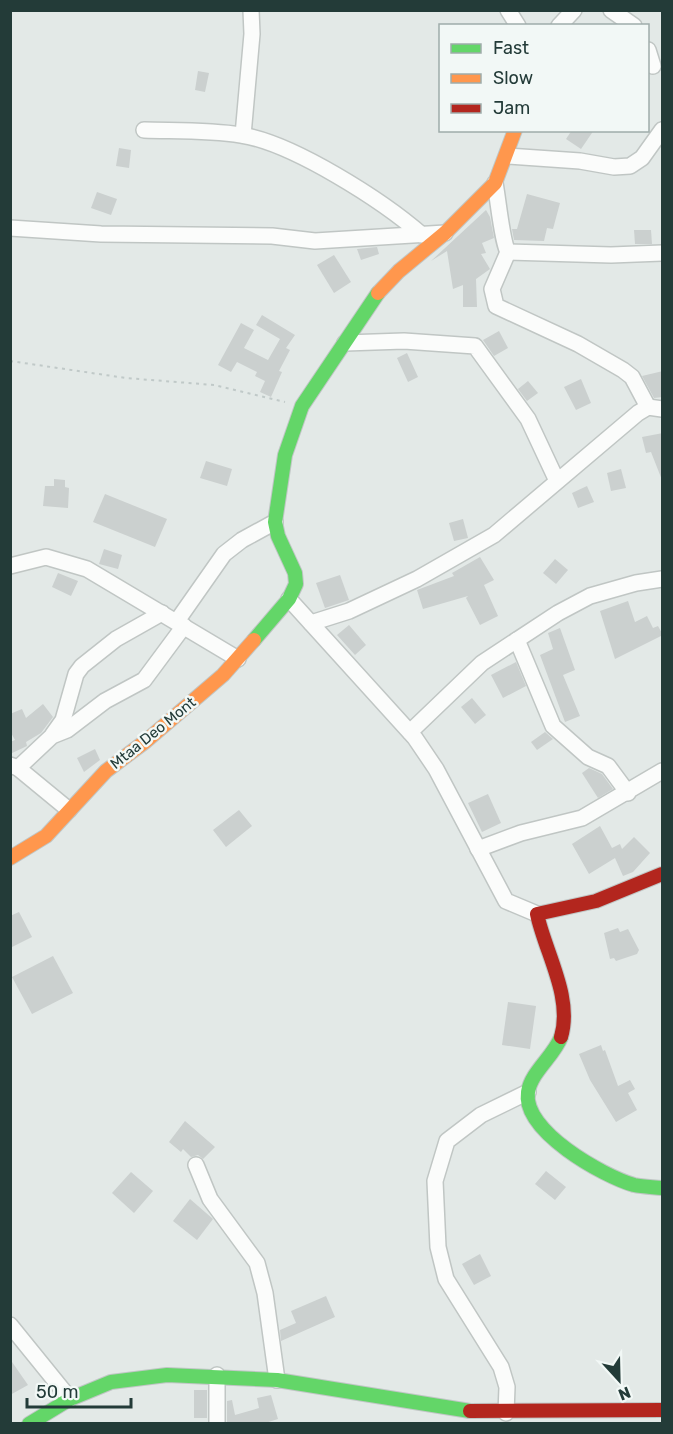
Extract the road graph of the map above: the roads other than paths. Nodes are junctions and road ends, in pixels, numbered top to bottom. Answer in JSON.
{"nodes":[{"id":1,"x":251,"y":10,"type":"edge"},
{"id":2,"x":508,"y":10,"type":"edge"},
{"id":3,"x":574,"y":10,"type":"edge"},
{"id":4,"x":611,"y":10,"type":"edge"},
{"id":5,"x":517,"y":24,"type":"edge"},
{"id":6,"x":561,"y":24,"type":"edge"},
{"id":7,"x":631,"y":24,"type":"edge"},
{"id":8,"x":649,"y":53,"type":"edge"},
{"id":9,"x":653,"y":66,"type":"dead end"},
{"id":10,"x":144,"y":130,"type":"dead end"},
{"id":11,"x":663,"y":130,"type":"edge"},
{"id":12,"x":514,"y":132,"type":"edge"},
{"id":13,"x":243,"y":135,"type":"junction"},
{"id":14,"x":507,"y":156,"type":"junction"},
{"id":15,"x":495,"y":183,"type":"junction"},
{"id":16,"x":10,"y":228,"type":"edge"},
{"id":17,"x":445,"y":233,"type":"junction"},
{"id":18,"x":422,"y":235,"type":"junction"},
{"id":19,"x":660,"y":250,"type":"edge"},
{"id":20,"x":508,"y":252,"type":"junction"},
{"id":21,"x":345,"y":343,"type":"junction"},
{"id":22,"x":655,"y":408,"type":"edge"},
{"id":23,"x":557,"y":481,"type":"junction"},
{"id":24,"x":275,"y":522,"type":"junction"},
{"id":25,"x":10,"y":566,"type":"edge"},
{"id":26,"x":663,"y":579,"type":"edge"},
{"id":27,"x":289,"y":599,"type":"junction"},
{"id":28,"x":162,"y":613,"type":"junction"},
{"id":29,"x":180,"y":623,"type":"junction"},
{"id":30,"x":311,"y":623,"type":"junction"},
{"id":31,"x":517,"y":640,"type":"junction"},
{"id":32,"x":238,"y":659,"type":"junction"},
{"id":33,"x":410,"y":732,"type":"junction"},
{"id":34,"x":52,"y":736,"type":"junction"},
{"id":35,"x":14,"y":767,"type":"edge"},
{"id":36,"x":660,"y":779,"type":"edge"},
{"id":37,"x":628,"y":793,"type":"junction"},
{"id":38,"x":69,"y":810,"type":"junction"},
{"id":39,"x":478,"y":849,"type":"junction"},
{"id":40,"x":10,"y":858,"type":"edge"},
{"id":41,"x":663,"y":874,"type":"edge"},
{"id":42,"x":537,"y":914,"type":"junction"},
{"id":43,"x":528,"y":1092,"type":"junction"},
{"id":44,"x":196,"y":1165,"type":"dead end"},
{"id":45,"x":663,"y":1188,"type":"edge"},
{"id":46,"x":10,"y":1325,"type":"edge"},
{"id":47,"x":217,"y":1375,"type":"junction"},
{"id":48,"x":277,"y":1380,"type":"junction"},
{"id":49,"x":70,"y":1398,"type":"junction"},
{"id":50,"x":663,"y":1410,"type":"edge"},
{"id":51,"x":506,"y":1413,"type":"junction"},
{"id":52,"x":478,"y":1418,"type":"edge"},
{"id":53,"x":29,"y":1424,"type":"edge"},
{"id":54,"x":217,"y":1424,"type":"edge"}],
"edges":[{"from":1,"to":13,"type":"street"},
{"from":2,"to":5,"type":"street"},
{"from":3,"to":6,"type":"street"},
{"from":4,"to":7,"type":"street"},
{"from":8,"to":9,"type":"street"},
{"from":10,"to":13,"type":"street"},
{"from":11,"to":14,"type":"street"},
{"from":12,"to":14,"type":"street"},
{"from":13,"to":18,"type":"street"},
{"from":14,"to":15,"type":"street"},
{"from":15,"to":17,"type":"street"},
{"from":15,"to":20,"type":"street"},
{"from":16,"to":18,"type":"street"},
{"from":17,"to":18,"type":"street"},
{"from":17,"to":21,"type":"street"},
{"from":19,"to":20,"type":"street"},
{"from":20,"to":22,"type":"street"},
{"from":21,"to":23,"type":"street"},
{"from":21,"to":24,"type":"street"},
{"from":22,"to":23,"type":"street"},
{"from":23,"to":30,"type":"street"},
{"from":24,"to":27,"type":"street"},
{"from":24,"to":29,"type":"street"},
{"from":25,"to":28,"type":"street"},
{"from":26,"to":31,"type":"street"},
{"from":27,"to":30,"type":"street"},
{"from":27,"to":32,"type":"street","name":"Mtaa Deo Mont"},
{"from":28,"to":29,"type":"street"},
{"from":28,"to":34,"type":"street"},
{"from":29,"to":32,"type":"street"},
{"from":29,"to":34,"type":"street"},
{"from":30,"to":33,"type":"street"},
{"from":31,"to":33,"type":"street"},
{"from":31,"to":37,"type":"street"},
{"from":32,"to":38,"type":"street","name":"Mtaa Deo Mont"},
{"from":33,"to":39,"type":"street"},
{"from":34,"to":35,"type":"street"},
{"from":35,"to":38,"type":"street"},
{"from":36,"to":37,"type":"street"},
{"from":37,"to":39,"type":"street"},
{"from":38,"to":40,"type":"street","name":"Mtaa Deo Mont"},
{"from":39,"to":42,"type":"street"},
{"from":41,"to":42,"type":"street"},
{"from":42,"to":43,"type":"street"},
{"from":43,"to":45,"type":"street"},
{"from":43,"to":51,"type":"street"},
{"from":44,"to":48,"type":"street"},
{"from":46,"to":49,"type":"street"},
{"from":47,"to":48,"type":"street"},
{"from":47,"to":49,"type":"street"},
{"from":47,"to":54,"type":"street"},
{"from":48,"to":52,"type":"street"},
{"from":49,"to":53,"type":"street"},
{"from":50,"to":51,"type":"street"},
{"from":51,"to":52,"type":"street"}]}
